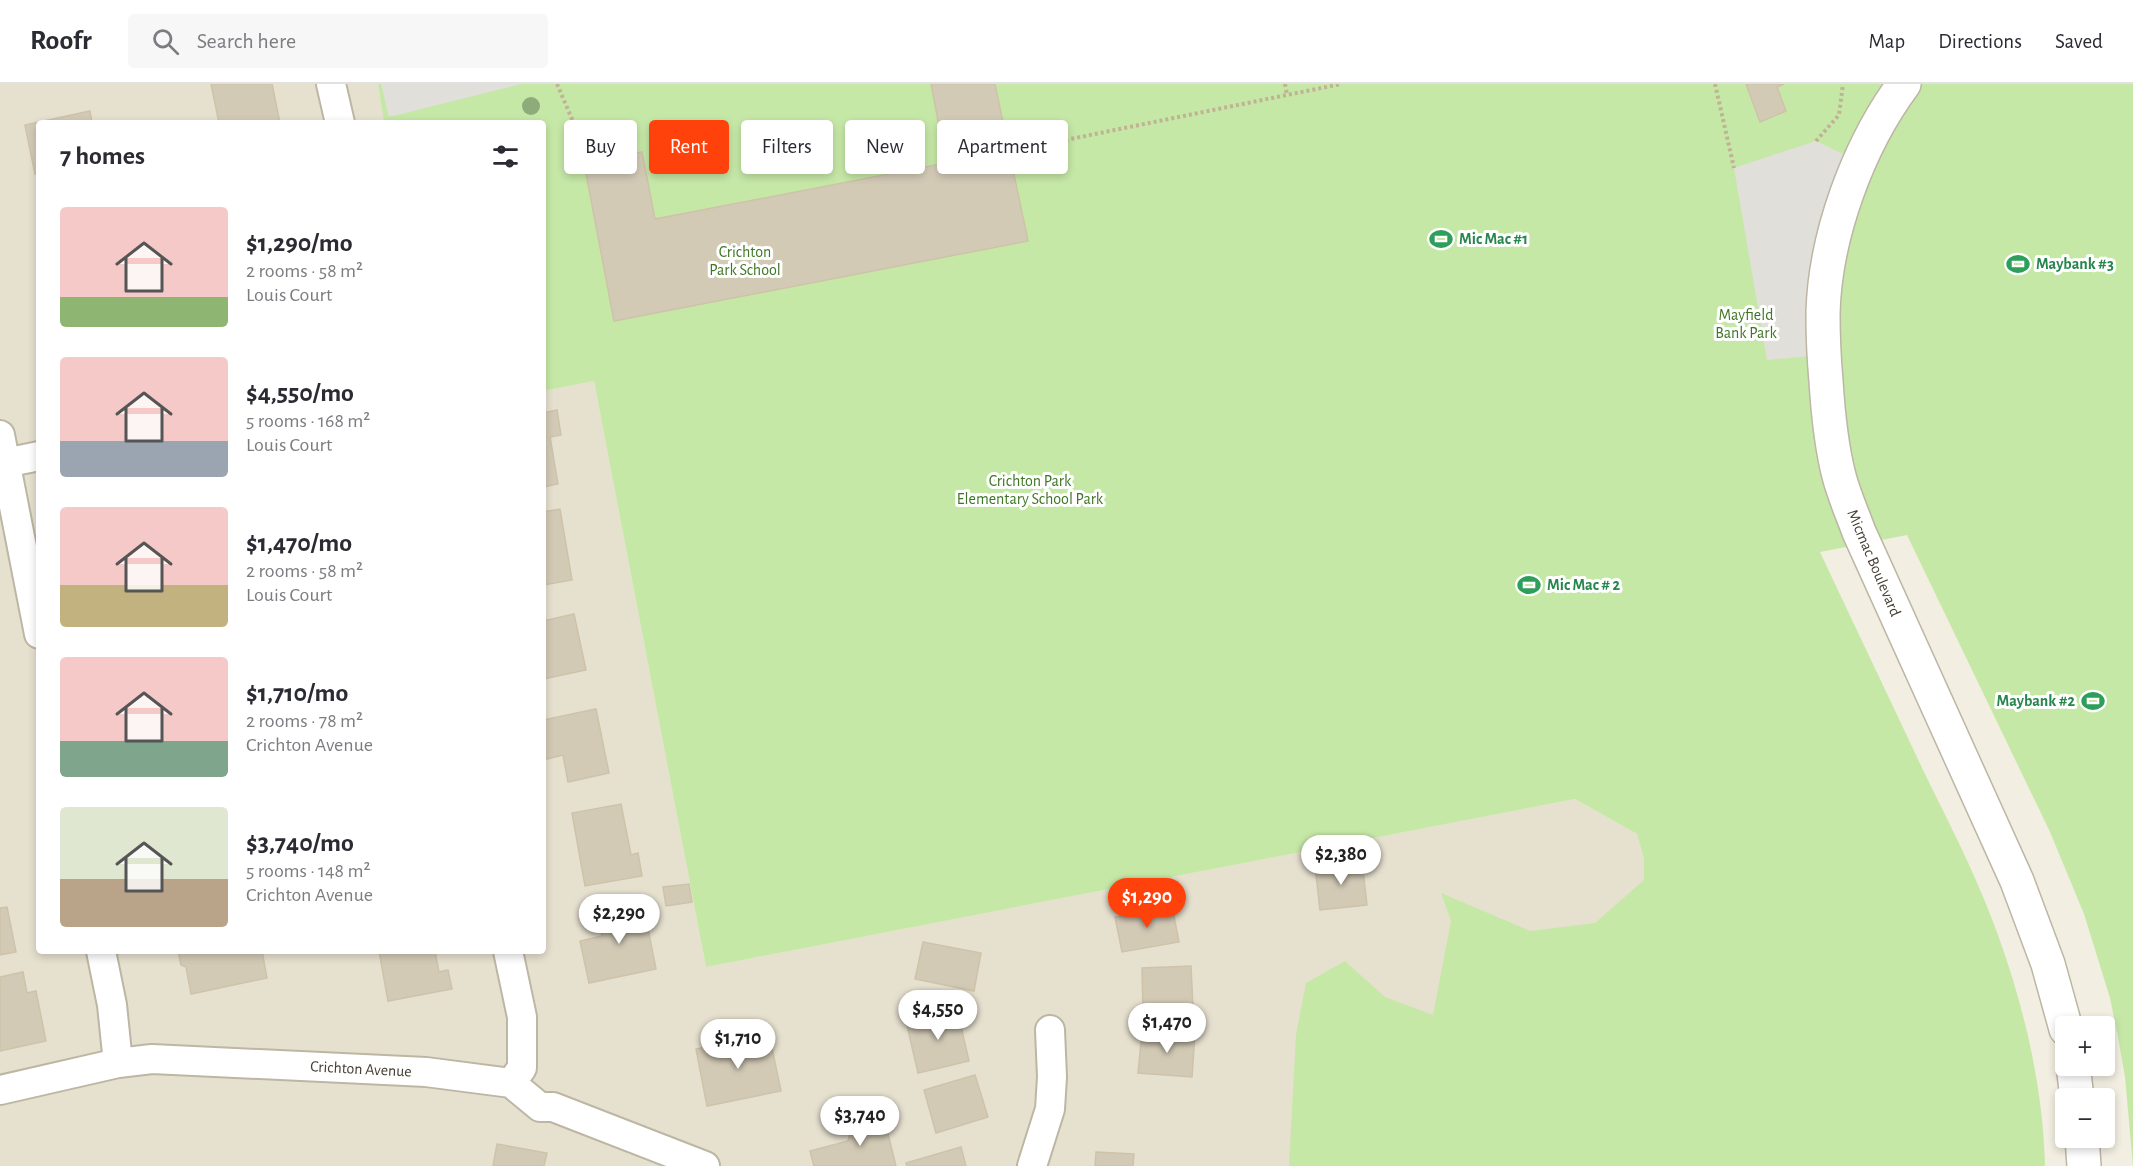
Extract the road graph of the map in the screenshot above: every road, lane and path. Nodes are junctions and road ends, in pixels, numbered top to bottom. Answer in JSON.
{"nodes":[{"id":1,"x":331,"y":84,"type":"edge"},
{"id":2,"x":557,"y":84,"type":"edge"},
{"id":3,"x":1285,"y":84,"type":"edge"},
{"id":4,"x":1341,"y":84,"type":"edge"},
{"id":5,"x":1715,"y":84,"type":"edge"},
{"id":6,"x":1843,"y":84,"type":"edge"},
{"id":7,"x":1904,"y":84,"type":"edge"},
{"id":8,"x":1287,"y":95,"type":"junction"},
{"id":9,"x":339,"y":120,"type":"edge"},
{"id":10,"x":572,"y":120,"type":"edge"},
{"id":11,"x":1068,"y":139,"type":"edge"},
{"id":12,"x":1816,"y":141,"type":"dead end"},
{"id":13,"x":1734,"y":168,"type":"dead end"},
{"id":14,"x":0,"y":435,"type":"edge"},
{"id":15,"x":36,"y":457,"type":"edge"},
{"id":16,"x":3,"y":464,"type":"edge"},
{"id":17,"x":36,"y":620,"type":"edge"},
{"id":18,"x":102,"y":954,"type":"edge"},
{"id":19,"x":509,"y":954,"type":"edge"},
{"id":20,"x":2062,"y":1016,"type":"edge"},
{"id":21,"x":1050,"y":1030,"type":"dead end"},
{"id":22,"x":118,"y":1063,"type":"junction"},
{"id":23,"x":511,"y":1083,"type":"junction"},
{"id":24,"x":0,"y":1090,"type":"edge"},
{"id":25,"x":2083,"y":1148,"type":"edge"},
{"id":26,"x":705,"y":1166,"type":"edge"},
{"id":27,"x":1032,"y":1166,"type":"edge"},
{"id":28,"x":2084,"y":1166,"type":"edge"}],
"edges":[{"from":1,"to":9,"type":"street"},
{"from":2,"to":10,"type":"path"},
{"from":3,"to":8,"type":"path"},
{"from":4,"to":8,"type":"path"},
{"from":5,"to":13,"type":"path"},
{"from":6,"to":12,"type":"path"},
{"from":7,"to":20,"type":"street","name":"Micmac Boulevard"},
{"from":8,"to":11,"type":"path"},
{"from":14,"to":16,"type":"street"},
{"from":15,"to":16,"type":"street"},
{"from":16,"to":17,"type":"street"},
{"from":18,"to":22,"type":"street"},
{"from":19,"to":23,"type":"street"},
{"from":21,"to":27,"type":"street"},
{"from":22,"to":23,"type":"street","name":"Crichton Avenue"},
{"from":22,"to":24,"type":"street","name":"Crichton Avenue"},
{"from":23,"to":26,"type":"street"},
{"from":25,"to":28,"type":"street"}]}
